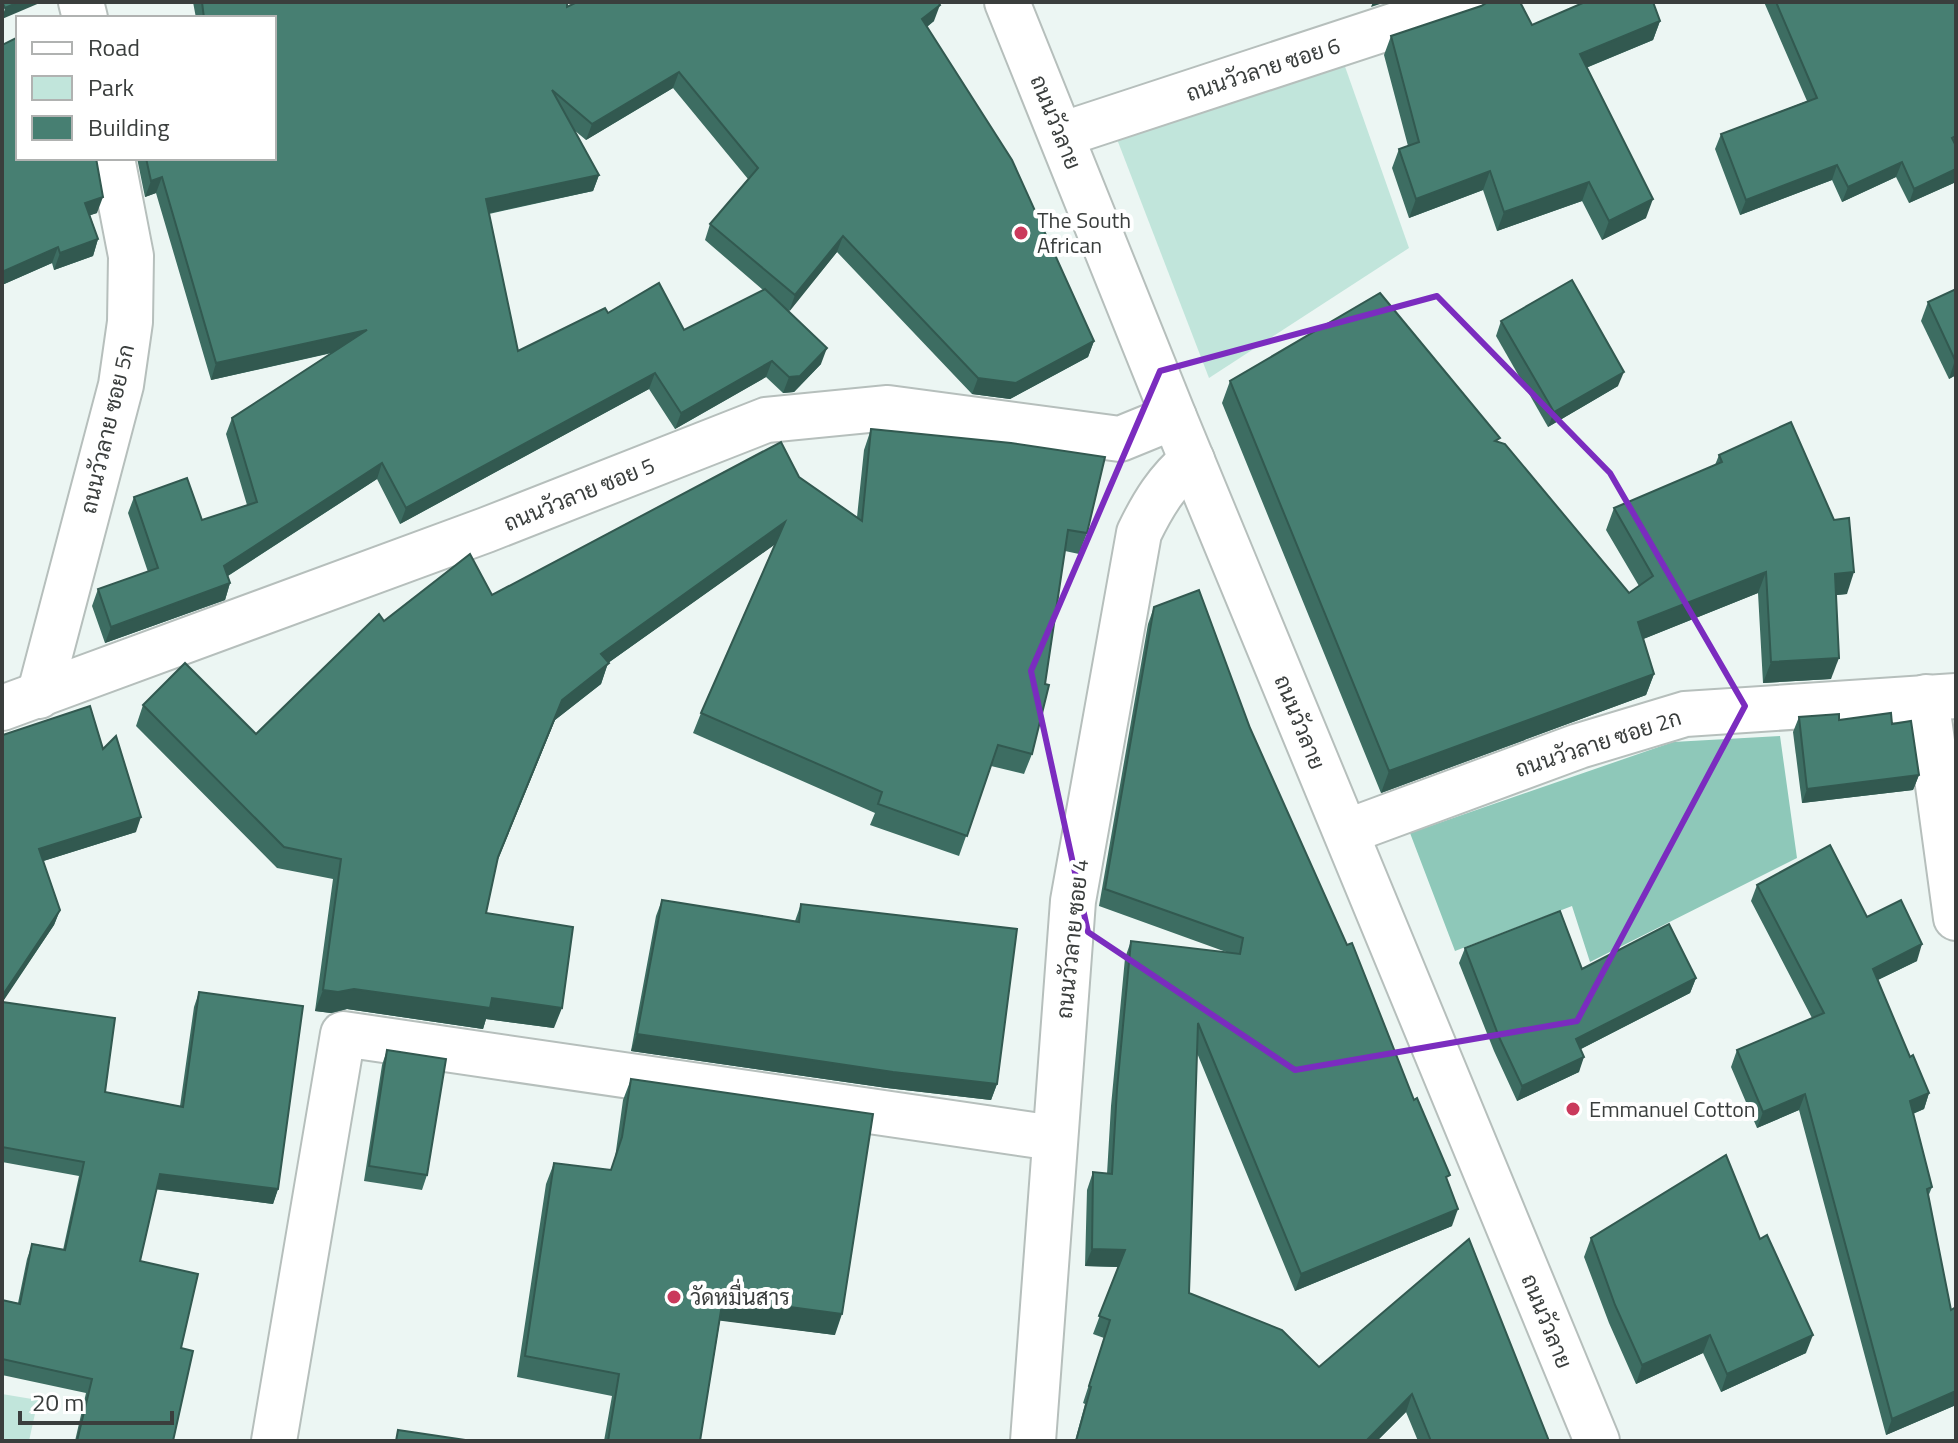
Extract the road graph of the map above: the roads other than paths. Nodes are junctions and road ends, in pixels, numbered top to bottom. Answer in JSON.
{"nodes":[{"id":1,"x":1007,"y":2,"type":"edge"},
{"id":2,"x":1466,"y":2,"type":"edge"},
{"id":3,"x":1061,"y":135,"type":"junction"},
{"id":4,"x":112,"y":160,"type":"edge"},
{"id":5,"x":1174,"y":417,"type":"junction"},
{"id":6,"x":1192,"y":460,"type":"junction"},
{"id":7,"x":1941,"y":697,"type":"edge"},
{"id":8,"x":20,"y":702,"type":"edge"},
{"id":9,"x":1346,"y":832,"type":"junction"},
{"id":10,"x":1956,"y":918,"type":"edge"},
{"id":11,"x":1054,"y":1138,"type":"junction"},
{"id":12,"x":274,"y":1441,"type":"edge"},
{"id":13,"x":1033,"y":1441,"type":"edge"},
{"id":14,"x":1597,"y":1441,"type":"edge"}],
"edges":[{"from":1,"to":3,"type":"street","name":"ถนนวัวลาย"},
{"from":2,"to":3,"type":"street","name":"ถนนวัวลาย ซอย 6"},
{"from":3,"to":5,"type":"street","name":"ถนนวัวลาย"},
{"from":4,"to":8,"type":"street","name":"ถนนวัวลาย ซอย 5ก"},
{"from":5,"to":6,"type":"street","name":"ถนนวัวลาย"},
{"from":5,"to":8,"type":"street","name":"ถนนวัวลาย ซอย 5"},
{"from":6,"to":9,"type":"street","name":"ถนนวัวลาย"},
{"from":6,"to":11,"type":"street","name":"ถนนวัวลาย ซอย 4"},
{"from":7,"to":9,"type":"street","name":"ถนนวัวลาย ซอย 2ก"},
{"from":7,"to":10,"type":"street"},
{"from":9,"to":14,"type":"street","name":"ถนนวัวลาย"},
{"from":11,"to":12,"type":"street"},
{"from":11,"to":13,"type":"street","name":"ถนนวัวลาย ซอย 4"}]}
